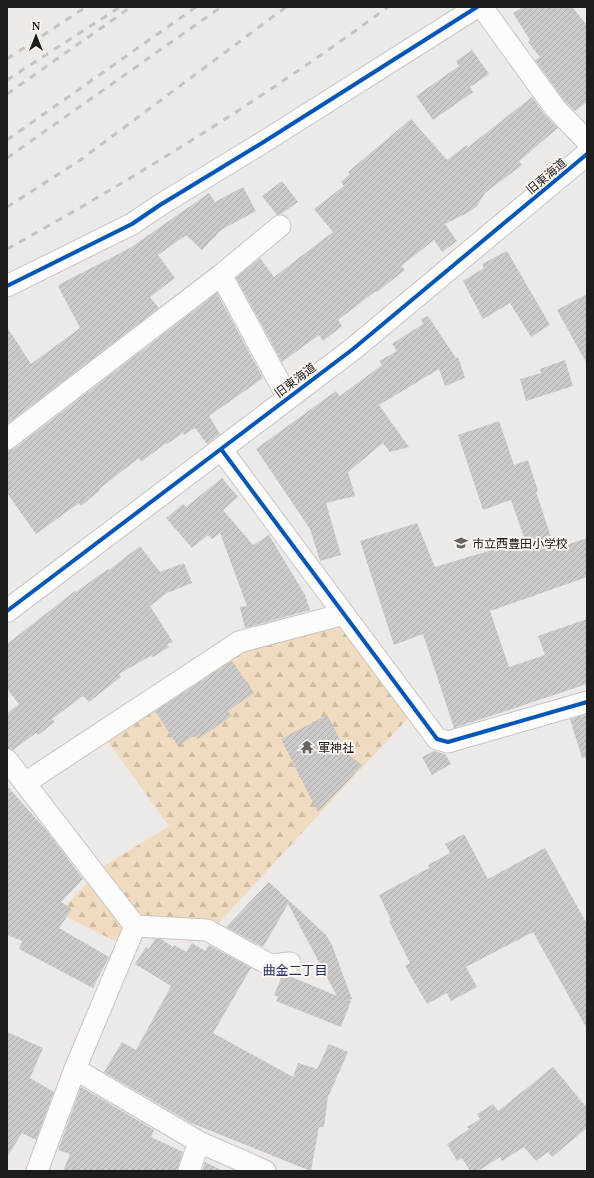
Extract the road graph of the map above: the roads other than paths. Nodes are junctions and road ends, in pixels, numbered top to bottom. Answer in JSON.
{"nodes":[{"id":1,"x":477,"y":7,"type":"edge"},
{"id":2,"x":482,"y":7,"type":"edge"},
{"id":3,"x":587,"y":141,"type":"edge"},
{"id":4,"x":587,"y":154,"type":"edge"},
{"id":5,"x":280,"y":226,"type":"dead end"},
{"id":6,"x":221,"y":275,"type":"junction"},
{"id":7,"x":7,"y":286,"type":"edge"},
{"id":8,"x":288,"y":398,"type":"junction"},
{"id":9,"x":7,"y":439,"type":"edge"},
{"id":10,"x":221,"y":449,"type":"junction"},
{"id":11,"x":7,"y":611,"type":"edge"},
{"id":12,"x":344,"y":614,"type":"junction"},
{"id":13,"x":587,"y":702,"type":"edge"},
{"id":14,"x":7,"y":760,"type":"edge"},
{"id":15,"x":25,"y":783,"type":"junction"},
{"id":16,"x":135,"y":926,"type":"junction"},
{"id":17,"x":290,"y":963,"type":"dead end"},
{"id":18,"x":75,"y":1070,"type":"junction"},
{"id":19,"x":199,"y":1142,"type":"junction"},
{"id":20,"x":37,"y":1171,"type":"edge"},
{"id":21,"x":189,"y":1171,"type":"edge"},
{"id":22,"x":265,"y":1171,"type":"edge"}],
"edges":[{"from":1,"to":7,"type":"street"},
{"from":2,"to":3,"type":"street"},
{"from":4,"to":8,"type":"street","name":"旧東海道"},
{"from":5,"to":6,"type":"street"},
{"from":6,"to":8,"type":"street"},
{"from":6,"to":9,"type":"street"},
{"from":8,"to":10,"type":"street","name":"旧東海道"},
{"from":10,"to":11,"type":"street","name":"旧東海道"},
{"from":10,"to":12,"type":"street"},
{"from":12,"to":13,"type":"street"},
{"from":12,"to":15,"type":"street"},
{"from":14,"to":15,"type":"street"},
{"from":15,"to":16,"type":"street"},
{"from":16,"to":17,"type":"street"},
{"from":16,"to":18,"type":"street"},
{"from":18,"to":19,"type":"street"},
{"from":18,"to":20,"type":"street"},
{"from":19,"to":21,"type":"street"},
{"from":19,"to":22,"type":"street"}]}
